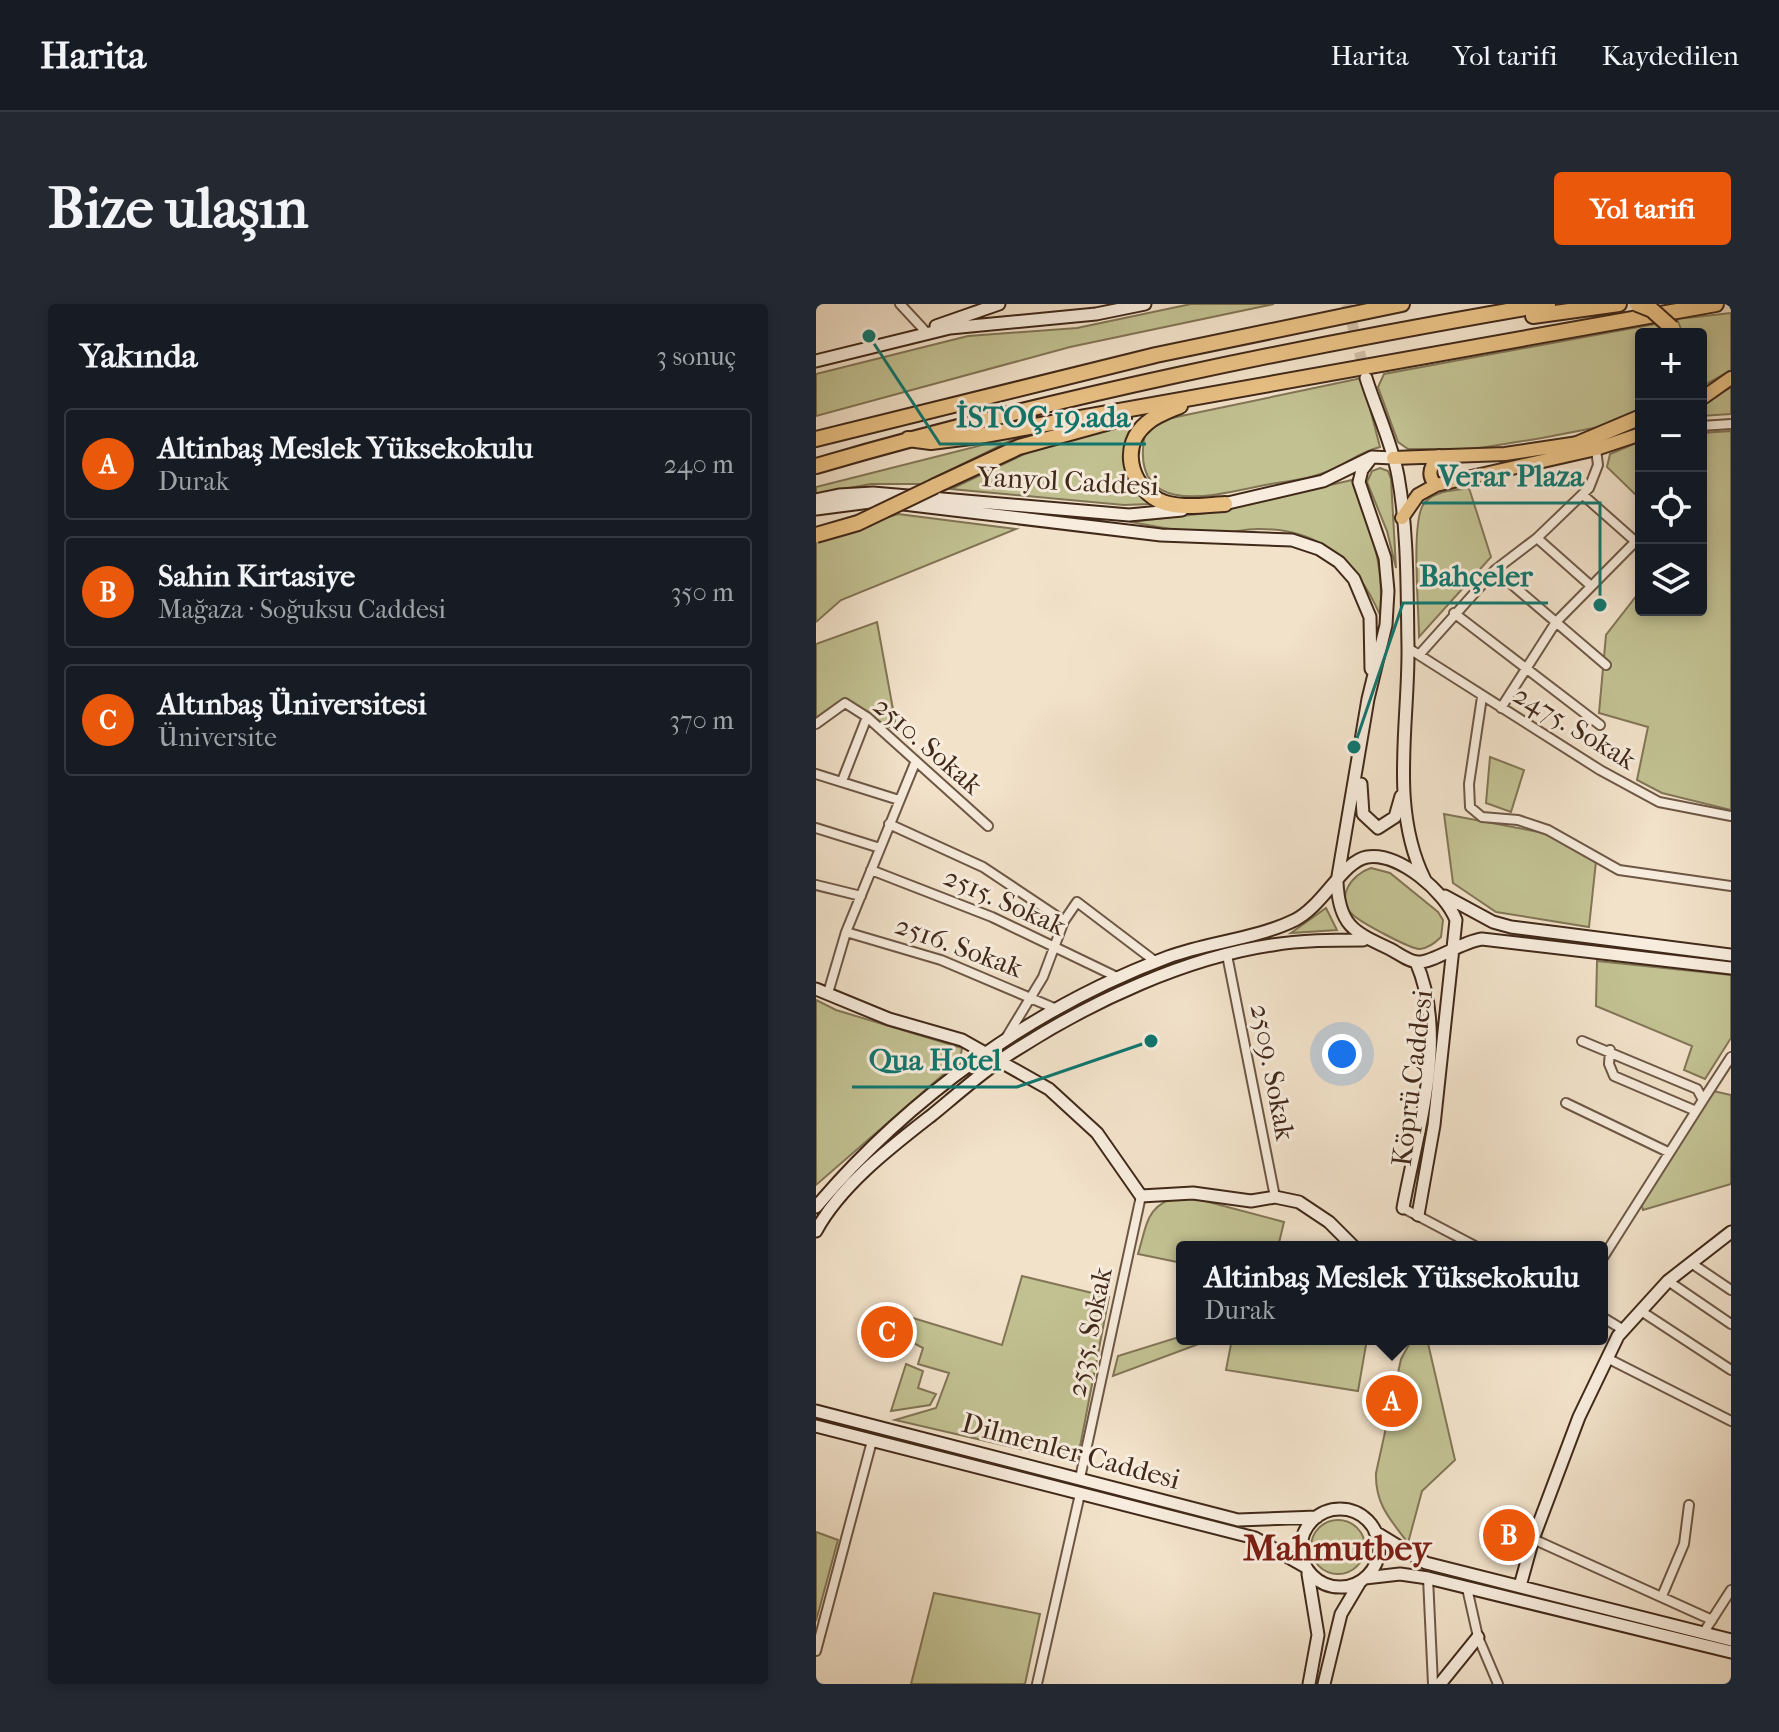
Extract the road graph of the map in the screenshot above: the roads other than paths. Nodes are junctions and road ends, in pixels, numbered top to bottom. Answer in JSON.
{"nodes":[{"id":1,"x":900,"y":304,"type":"edge"},
{"id":2,"x":999,"y":304,"type":"edge"},
{"id":3,"x":1145,"y":304,"type":"edge"},
{"id":4,"x":1402,"y":304,"type":"edge"},
{"id":5,"x":1548,"y":304,"type":"edge"},
{"id":6,"x":1619,"y":304,"type":"edge"},
{"id":7,"x":1637,"y":304,"type":"edge"},
{"id":8,"x":1716,"y":304,"type":"edge"},
{"id":9,"x":1611,"y":305,"type":"edge"},
{"id":10,"x":1481,"y":316,"type":"junction"},
{"id":11,"x":1671,"y":328,"type":"edge"},
{"id":12,"x":927,"y":333,"type":"junction"},
{"id":13,"x":816,"y":361,"type":"edge"},
{"id":14,"x":1366,"y":378,"type":"tunnel mouth"},
{"id":15,"x":1731,"y":378,"type":"edge"},
{"id":16,"x":1707,"y":389,"type":"edge"},
{"id":17,"x":1229,"y":393,"type":"junction"},
{"id":18,"x":1707,"y":395,"type":"edge"},
{"id":19,"x":1180,"y":406,"type":"junction"},
{"id":20,"x":1635,"y":420,"type":"edge"},
{"id":21,"x":1731,"y":424,"type":"edge"},
{"id":22,"x":1707,"y":426,"type":"edge"},
{"id":23,"x":1635,"y":428,"type":"edge"},
{"id":24,"x":1635,"y":436,"type":"edge"},
{"id":25,"x":816,"y":439,"type":"edge"},
{"id":26,"x":908,"y":439,"type":"junction"},
{"id":27,"x":1577,"y":444,"type":"junction"},
{"id":28,"x":1596,"y":449,"type":"junction"},
{"id":29,"x":1439,"y":456,"type":"junction"},
{"id":30,"x":1372,"y":457,"type":"junction"},
{"id":31,"x":1393,"y":458,"type":"junction"},
{"id":32,"x":816,"y":466,"type":"edge"},
{"id":33,"x":1436,"y":485,"type":"junction"},
{"id":34,"x":1583,"y":495,"type":"junction"},
{"id":35,"x":816,"y":500,"type":"edge"},
{"id":36,"x":1225,"y":504,"type":"junction"},
{"id":37,"x":816,"y":509,"type":"edge"},
{"id":38,"x":1402,"y":518,"type":"junction"},
{"id":39,"x":816,"y":535,"type":"edge"},
{"id":40,"x":1635,"y":536,"type":"edge"},
{"id":41,"x":1537,"y":538,"type":"junction"},
{"id":42,"x":1635,"y":541,"type":"edge"},
{"id":43,"x":1495,"y":570,"type":"junction"},
{"id":44,"x":1590,"y":585,"type":"junction"},
{"id":45,"x":1454,"y":613,"type":"junction"},
{"id":46,"x":1556,"y":622,"type":"junction"},
{"id":47,"x":1408,"y":648,"type":"junction"},
{"id":48,"x":1419,"y":655,"type":"junction"},
{"id":49,"x":1606,"y":665,"type":"dead end"},
{"id":50,"x":1525,"y":668,"type":"junction"},
{"id":51,"x":1482,"y":697,"type":"junction"},
{"id":52,"x":1368,"y":699,"type":"junction"},
{"id":53,"x":1501,"y":708,"type":"junction"},
{"id":54,"x":867,"y":717,"type":"junction"},
{"id":55,"x":816,"y":724,"type":"edge"},
{"id":56,"x":1600,"y":725,"type":"dead end"},
{"id":57,"x":1362,"y":752,"type":"junction"},
{"id":58,"x":915,"y":763,"type":"junction"},
{"id":59,"x":816,"y":774,"type":"edge"},
{"id":60,"x":1404,"y":779,"type":"junction"},
{"id":61,"x":842,"y":781,"type":"junction"},
{"id":62,"x":899,"y":800,"type":"junction"},
{"id":63,"x":1731,"y":816,"type":"edge"},
{"id":64,"x":889,"y":824,"type":"junction"},
{"id":65,"x":988,"y":826,"type":"dead end"},
{"id":66,"x":816,"y":828,"type":"edge"},
{"id":67,"x":880,"y":848,"type":"junction"},
{"id":68,"x":871,"y":870,"type":"junction"},
{"id":69,"x":1337,"y":882,"type":"junction"},
{"id":70,"x":816,"y":885,"type":"edge"},
{"id":71,"x":1428,"y":885,"type":"junction"},
{"id":72,"x":1731,"y":886,"type":"edge"},
{"id":73,"x":861,"y":896,"type":"junction"},
{"id":74,"x":1064,"y":921,"type":"junction"},
{"id":75,"x":846,"y":932,"type":"junction"},
{"id":76,"x":1363,"y":940,"type":"junction"},
{"id":77,"x":1452,"y":947,"type":"junction"},
{"id":78,"x":1056,"y":948,"type":"junction"},
{"id":79,"x":1227,"y":955,"type":"junction"},
{"id":80,"x":1731,"y":955,"type":"edge"},
{"id":81,"x":1156,"y":962,"type":"junction"},
{"id":82,"x":1416,"y":962,"type":"junction"},
{"id":83,"x":1731,"y":968,"type":"edge"},
{"id":84,"x":1119,"y":978,"type":"junction"},
{"id":85,"x":816,"y":989,"type":"edge"},
{"id":86,"x":828,"y":993,"type":"junction"},
{"id":87,"x":1031,"y":996,"type":"junction"},
{"id":88,"x":1054,"y":1008,"type":"junction"},
{"id":89,"x":1582,"y":1041,"type":"dead end"},
{"id":90,"x":1001,"y":1045,"type":"junction"},
{"id":91,"x":1610,"y":1050,"type":"junction"},
{"id":92,"x":987,"y":1053,"type":"junction"},
{"id":93,"x":1731,"y":1057,"type":"edge"},
{"id":94,"x":1001,"y":1061,"type":"junction"},
{"id":95,"x":1703,"y":1100,"type":"junction"},
{"id":96,"x":1566,"y":1103,"type":"dead end"},
{"id":97,"x":1696,"y":1111,"type":"junction"},
{"id":98,"x":1668,"y":1152,"type":"junction"},
{"id":99,"x":1141,"y":1196,"type":"junction"},
{"id":100,"x":1275,"y":1197,"type":"junction"},
{"id":101,"x":816,"y":1207,"type":"edge"},
{"id":102,"x":1403,"y":1208,"type":"joint"},
{"id":103,"x":1418,"y":1215,"type":"junction"},
{"id":104,"x":818,"y":1223,"type":"edge"},
{"id":105,"x":1730,"y":1234,"type":"edge"},
{"id":106,"x":1348,"y":1241,"type":"edge"},
{"id":107,"x":1466,"y":1241,"type":"edge"},
{"id":108,"x":1608,"y":1249,"type":"edge"},
{"id":109,"x":1691,"y":1263,"type":"junction"},
{"id":110,"x":1668,"y":1281,"type":"junction"},
{"id":111,"x":1731,"y":1290,"type":"edge"},
{"id":112,"x":1641,"y":1311,"type":"junction"},
{"id":113,"x":1608,"y":1321,"type":"edge"},
{"id":114,"x":1731,"y":1324,"type":"edge"},
{"id":115,"x":1622,"y":1329,"type":"junction"},
{"id":116,"x":1607,"y":1358,"type":"junction"},
{"id":117,"x":1731,"y":1370,"type":"edge"},
{"id":118,"x":816,"y":1411,"type":"edge"},
{"id":119,"x":1731,"y":1421,"type":"edge"},
{"id":120,"x":816,"y":1426,"type":"edge"},
{"id":121,"x":872,"y":1441,"type":"junction"},
{"id":122,"x":1080,"y":1478,"type":"junction"},
{"id":123,"x":1080,"y":1494,"type":"junction"},
{"id":124,"x":1689,"y":1505,"type":"dead end"},
{"id":125,"x":1317,"y":1517,"type":"junction"},
{"id":126,"x":1375,"y":1532,"type":"junction"},
{"id":127,"x":1533,"y":1539,"type":"junction"},
{"id":128,"x":1306,"y":1568,"type":"junction"},
{"id":129,"x":1428,"y":1578,"type":"junction"},
{"id":130,"x":1362,"y":1580,"type":"junction"},
{"id":131,"x":1520,"y":1586,"type":"junction"},
{"id":132,"x":1467,"y":1588,"type":"junction"},
{"id":133,"x":1731,"y":1590,"type":"edge"},
{"id":134,"x":1662,"y":1596,"type":"junction"},
{"id":135,"x":1712,"y":1620,"type":"junction"},
{"id":136,"x":1704,"y":1632,"type":"junction"},
{"id":137,"x":1478,"y":1637,"type":"junction"},
{"id":138,"x":1731,"y":1640,"type":"edge"},
{"id":139,"x":816,"y":1651,"type":"edge"},
{"id":140,"x":1731,"y":1652,"type":"edge"},
{"id":141,"x":1037,"y":1684,"type":"edge"},
{"id":142,"x":1309,"y":1684,"type":"edge"},
{"id":143,"x":1324,"y":1684,"type":"edge"},
{"id":144,"x":1433,"y":1684,"type":"edge"},
{"id":145,"x":1440,"y":1684,"type":"edge"},
{"id":146,"x":1498,"y":1684,"type":"edge"}],
"edges":[{"from":1,"to":12,"type":"street"},
{"from":2,"to":12,"type":"main road"},
{"from":3,"to":12,"type":"main road"},
{"from":4,"to":25,"type":"highway"},
{"from":5,"to":10,"type":"highway"},
{"from":6,"to":9,"type":"highway"},
{"from":7,"to":11,"type":"highway","bridge":true},
{"from":8,"to":17,"type":"highway"},
{"from":9,"to":10,"type":"highway"},
{"from":10,"to":26,"type":"highway"},
{"from":12,"to":13,"type":"main road"},
{"from":14,"to":31,"type":"main road"},
{"from":15,"to":16,"type":"main road"},
{"from":15,"to":18,"type":"main road"},
{"from":17,"to":19,"type":"highway"},
{"from":17,"to":26,"type":"highway"},
{"from":19,"to":36,"type":"highway"},
{"from":19,"to":39,"type":"highway","bridge":true},
{"from":20,"to":27,"type":"highway"},
{"from":21,"to":22,"type":"street"},
{"from":23,"to":27,"type":"main road","name":"Yanyol Caddesi"},
{"from":24,"to":28,"type":"main road"},
{"from":26,"to":32,"type":"highway"},
{"from":27,"to":29,"type":"main road","name":"Yanyol Caddesi"},
{"from":28,"to":33,"type":"main road"},
{"from":28,"to":34,"type":"street"},
{"from":29,"to":31,"type":"main road","name":"Yanyol Caddesi"},
{"from":29,"to":33,"type":"main road"},
{"from":30,"to":31,"type":"main road","name":"Yanyol Caddesi"},
{"from":30,"to":36,"type":"main road","name":"Yanyol Caddesi"},
{"from":30,"to":52,"type":"main road"},
{"from":31,"to":38,"type":"main road"},
{"from":33,"to":38,"type":"main road"},
{"from":34,"to":40,"type":"street"},
{"from":34,"to":41,"type":"street"},
{"from":35,"to":36,"type":"main road","name":"Yanyol Caddesi"},
{"from":37,"to":52,"type":"main road"},
{"from":38,"to":47,"type":"main road"},
{"from":41,"to":43,"type":"street"},
{"from":41,"to":44,"type":"street"},
{"from":42,"to":44,"type":"street"},
{"from":43,"to":45,"type":"street"},
{"from":43,"to":46,"type":"street"},
{"from":44,"to":46,"type":"street"},
{"from":45,"to":48,"type":"street"},
{"from":45,"to":50,"type":"street"},
{"from":46,"to":49,"type":"street"},
{"from":46,"to":50,"type":"street"},
{"from":47,"to":48,"type":"street","name":"2475. Sokak"},
{"from":47,"to":60,"type":"main road"},
{"from":48,"to":51,"type":"street","name":"2475. Sokak"},
{"from":50,"to":53,"type":"street"},
{"from":50,"to":56,"type":"street"},
{"from":51,"to":53,"type":"street","name":"2475. Sokak"},
{"from":51,"to":72,"type":"street"},
{"from":52,"to":57,"type":"main road"},
{"from":53,"to":63,"type":"street","name":"2475. Sokak"},
{"from":54,"to":55,"type":"street","name":"2510. Sokak"},
{"from":54,"to":58,"type":"street","name":"2510. Sokak"},
{"from":54,"to":61,"type":"street"},
{"from":57,"to":60,"type":"main road"},
{"from":57,"to":69,"type":"main road"},
{"from":58,"to":62,"type":"street"},
{"from":58,"to":65,"type":"street","name":"2510. Sokak"},
{"from":59,"to":61,"type":"street"},
{"from":60,"to":71,"type":"main road"},
{"from":61,"to":62,"type":"street"},
{"from":62,"to":64,"type":"street"},
{"from":64,"to":67,"type":"street"},
{"from":64,"to":74,"type":"street"},
{"from":66,"to":67,"type":"street"},
{"from":67,"to":68,"type":"street"},
{"from":68,"to":73,"type":"street"},
{"from":68,"to":78,"type":"street","name":"2515. Sokak"},
{"from":69,"to":71,"type":"main road"},
{"from":69,"to":76,"type":"main road"},
{"from":69,"to":81,"type":"main road"},
{"from":70,"to":73,"type":"street"},
{"from":71,"to":77,"type":"main road"},
{"from":71,"to":80,"type":"main road"},
{"from":73,"to":75,"type":"street"},
{"from":74,"to":78,"type":"street"},
{"from":74,"to":81,"type":"street"},
{"from":75,"to":86,"type":"street"},
{"from":75,"to":87,"type":"street","name":"2516. Sokak"},
{"from":76,"to":79,"type":"main road"},
{"from":76,"to":82,"type":"main road"},
{"from":77,"to":82,"type":"main road"},
{"from":77,"to":83,"type":"main road"},
{"from":77,"to":103,"type":"main road","name":"Köprü Caddesi"},
{"from":78,"to":84,"type":"street","name":"2515. Sokak"},
{"from":78,"to":87,"type":"street"},
{"from":79,"to":94,"type":"main road"},
{"from":79,"to":100,"type":"street","name":"2509. Sokak"},
{"from":81,"to":84,"type":"main road"},
{"from":82,"to":102,"type":"main road","name":"Köprü Caddesi"},
{"from":84,"to":88,"type":"main road"},
{"from":85,"to":86,"type":"main road"},
{"from":86,"to":92,"type":"main road"},
{"from":87,"to":88,"type":"street","name":"2516. Sokak"},
{"from":87,"to":90,"type":"street"},
{"from":88,"to":90,"type":"main road"},
{"from":89,"to":91,"type":"street"},
{"from":90,"to":92,"type":"main road"},
{"from":91,"to":95,"type":"street"},
{"from":91,"to":97,"type":"street"},
{"from":92,"to":94,"type":"main road"},
{"from":92,"to":101,"type":"main road"},
{"from":93,"to":95,"type":"street"},
{"from":94,"to":99,"type":"main road"},
{"from":94,"to":104,"type":"main road"},
{"from":95,"to":97,"type":"street"},
{"from":96,"to":98,"type":"street"},
{"from":97,"to":98,"type":"street"},
{"from":98,"to":108,"type":"street"},
{"from":99,"to":100,"type":"main road"},
{"from":99,"to":122,"type":"street","name":"2535. Sokak"},
{"from":100,"to":106,"type":"main road"},
{"from":102,"to":103,"type":"street"},
{"from":103,"to":107,"type":"street"},
{"from":105,"to":109,"type":"main road"},
{"from":109,"to":110,"type":"main road"},
{"from":109,"to":111,"type":"street"},
{"from":110,"to":112,"type":"main road"},
{"from":110,"to":114,"type":"street"},
{"from":112,"to":115,"type":"main road"},
{"from":112,"to":117,"type":"street"},
{"from":113,"to":115,"type":"street"},
{"from":115,"to":116,"type":"main road"},
{"from":116,"to":119,"type":"street"},
{"from":116,"to":127,"type":"main road"},
{"from":118,"to":122,"type":"main road","name":"Dilmenler Caddesi"},
{"from":120,"to":121,"type":"main road","name":"Dilmenler Caddesi"},
{"from":121,"to":123,"type":"main road","name":"Dilmenler Caddesi"},
{"from":121,"to":139,"type":"street"},
{"from":122,"to":125,"type":"main road","name":"Dilmenler Caddesi"},
{"from":123,"to":128,"type":"main road","name":"Dilmenler Caddesi"},
{"from":123,"to":141,"type":"street"},
{"from":124,"to":134,"type":"street"},
{"from":125,"to":126,"type":"main road"},
{"from":125,"to":128,"type":"main road"},
{"from":126,"to":130,"type":"main road"},
{"from":126,"to":131,"type":"main road"},
{"from":127,"to":131,"type":"main road"},
{"from":127,"to":134,"type":"street"},
{"from":128,"to":130,"type":"main road"},
{"from":128,"to":142,"type":"main road"},
{"from":129,"to":130,"type":"main road"},
{"from":129,"to":132,"type":"main road"},
{"from":129,"to":144,"type":"street"},
{"from":130,"to":143,"type":"main road"},
{"from":131,"to":136,"type":"main road"},
{"from":132,"to":137,"type":"street"},
{"from":132,"to":140,"type":"main road"},
{"from":133,"to":135,"type":"street"},
{"from":134,"to":135,"type":"street"},
{"from":135,"to":136,"type":"street"},
{"from":136,"to":138,"type":"main road"},
{"from":137,"to":145,"type":"main road"},
{"from":137,"to":146,"type":"street"}]}
